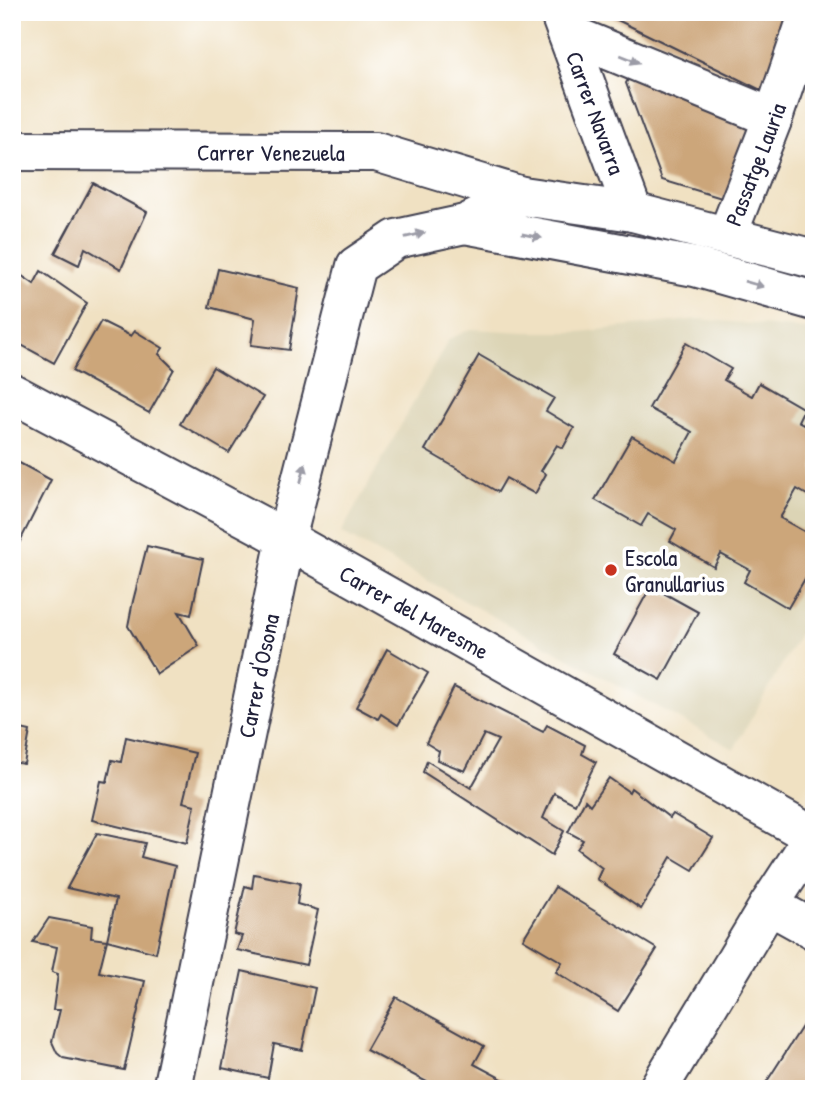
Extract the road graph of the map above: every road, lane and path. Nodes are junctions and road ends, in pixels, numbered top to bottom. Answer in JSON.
{"nodes":[{"id":1,"x":809,"y":12,"type":"edge"},
{"id":2,"x":563,"y":23,"type":"edge"},
{"id":3,"x":773,"y":118,"type":"junction"},
{"id":4,"x":12,"y":151,"type":"edge"},
{"id":5,"x":522,"y":196,"type":"junction"},
{"id":6,"x":633,"y":212,"type":"junction"},
{"id":7,"x":465,"y":224,"type":"junction"},
{"id":8,"x":727,"y":236,"type":"junction"},
{"id":9,"x":814,"y":260,"type":"edge"},
{"id":10,"x":814,"y":302,"type":"edge"},
{"id":11,"x":12,"y":393,"type":"edge"},
{"id":12,"x":286,"y":539,"type":"junction"},
{"id":13,"x":814,"y":836,"type":"edge"},
{"id":14,"x":769,"y":905,"type":"junction"},
{"id":15,"x":814,"y":930,"type":"edge"},
{"id":16,"x":172,"y":1089,"type":"edge"},
{"id":17,"x":658,"y":1089,"type":"edge"}],
"edges":[{"from":1,"to":3,"type":"street","name":"Passatge Lauria"},
{"from":2,"to":3,"type":"street","one_way":true},
{"from":2,"to":6,"type":"street","name":"Carrer Navarra"},
{"from":3,"to":8,"type":"street","name":"Passatge Lauria"},
{"from":4,"to":5,"type":"street","name":"Carrer Venezuela"},
{"from":5,"to":6,"type":"street","name":"Carrer Venezuela"},
{"from":5,"to":7,"type":"street"},
{"from":6,"to":8,"type":"street","name":"Carrer Venezuela"},
{"from":7,"to":10,"type":"street","one_way":true},
{"from":12,"to":7,"type":"street","name":"Carrer d'Osona","one_way":true},
{"from":8,"to":9,"type":"street","name":"Carrer Venezuela"},
{"from":11,"to":12,"type":"street","name":"Carrer del Maresme"},
{"from":12,"to":13,"type":"street","name":"Carrer del Maresme"},
{"from":12,"to":16,"type":"street","name":"Carrer d'Osona"},
{"from":13,"to":14,"type":"street"},
{"from":14,"to":15,"type":"street"},
{"from":14,"to":17,"type":"street"}]}
